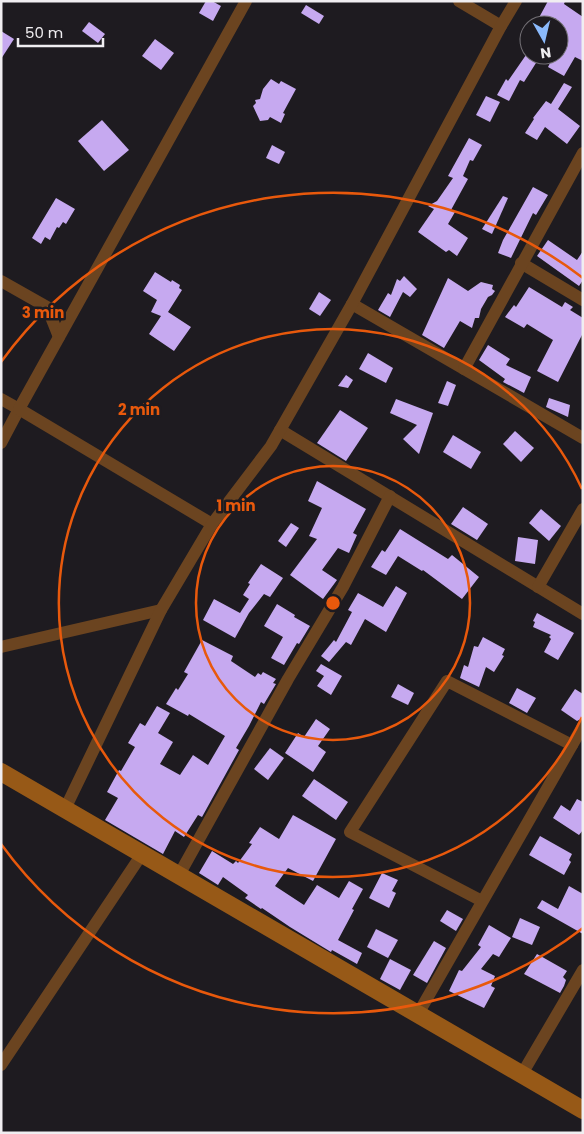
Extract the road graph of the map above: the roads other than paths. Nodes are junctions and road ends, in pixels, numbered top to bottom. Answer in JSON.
{"nodes":[{"id":1,"x":246,"y":1,"type":"edge"},
{"id":2,"x":459,"y":1,"type":"edge"},
{"id":3,"x":516,"y":1,"type":"edge"},
{"id":4,"x":501,"y":26,"type":"junction"},
{"id":5,"x":583,"y":153,"type":"edge"},
{"id":6,"x":522,"y":263,"type":"junction"},
{"id":7,"x":1,"y":281,"type":"edge"},
{"id":8,"x":583,"y":300,"type":"edge"},
{"id":9,"x":352,"y":304,"type":"junction"},
{"id":10,"x":59,"y":337,"type":"junction"},
{"id":11,"x":464,"y":369,"type":"junction"},
{"id":12,"x":1,"y":399,"type":"edge"},
{"id":13,"x":20,"y":409,"type":"junction"},
{"id":14,"x":280,"y":430,"type":"junction"},
{"id":15,"x":583,"y":438,"type":"edge"},
{"id":16,"x":1,"y":443,"type":"edge"},
{"id":17,"x":390,"y":496,"type":"junction"},
{"id":18,"x":583,"y":509,"type":"edge"},
{"id":19,"x":212,"y":524,"type":"junction"},
{"id":20,"x":538,"y":587,"type":"junction"},
{"id":21,"x":162,"y":610,"type":"junction"},
{"id":22,"x":583,"y":614,"type":"edge"},
{"id":23,"x":1,"y":647,"type":"edge"},
{"id":24,"x":583,"y":726,"type":"edge"},
{"id":25,"x":572,"y":745,"type":"junction"},
{"id":26,"x":1,"y":772,"type":"edge"},
{"id":27,"x":65,"y":809,"type":"junction"},
{"id":28,"x":142,"y":854,"type":"junction"},
{"id":29,"x":179,"y":875,"type":"junction"},
{"id":30,"x":482,"y":901,"type":"junction"},
{"id":31,"x":583,"y":970,"type":"edge"},
{"id":32,"x":418,"y":1014,"type":"junction"},
{"id":33,"x":1,"y":1065,"type":"edge"},
{"id":34,"x":522,"y":1074,"type":"junction"},
{"id":35,"x":583,"y":1110,"type":"edge"}],
"edges":[{"from":1,"to":10,"type":"street"},
{"from":2,"to":4,"type":"street"},
{"from":3,"to":4,"type":"street"},
{"from":4,"to":9,"type":"street"},
{"from":5,"to":6,"type":"street"},
{"from":6,"to":8,"type":"street"},
{"from":6,"to":11,"type":"street"},
{"from":7,"to":10,"type":"street"},
{"from":9,"to":11,"type":"street"},
{"from":9,"to":14,"type":"street"},
{"from":10,"to":13,"type":"street"},
{"from":11,"to":15,"type":"street"},
{"from":12,"to":13,"type":"street"},
{"from":13,"to":16,"type":"street"},
{"from":13,"to":19,"type":"street"},
{"from":14,"to":17,"type":"street"},
{"from":14,"to":19,"type":"street"},
{"from":17,"to":20,"type":"street"},
{"from":17,"to":29,"type":"street"},
{"from":18,"to":20,"type":"street"},
{"from":19,"to":21,"type":"street"},
{"from":20,"to":22,"type":"street"},
{"from":21,"to":23,"type":"street"},
{"from":21,"to":27,"type":"street"},
{"from":24,"to":25,"type":"street"},
{"from":25,"to":30,"type":"street"},
{"from":25,"to":30,"type":"street"},
{"from":26,"to":27,"type":"street"},
{"from":27,"to":28,"type":"street"},
{"from":28,"to":29,"type":"street"},
{"from":28,"to":33,"type":"street"},
{"from":29,"to":32,"type":"street"},
{"from":30,"to":32,"type":"street"},
{"from":31,"to":34,"type":"street"},
{"from":32,"to":34,"type":"street"},
{"from":34,"to":35,"type":"street"}]}
